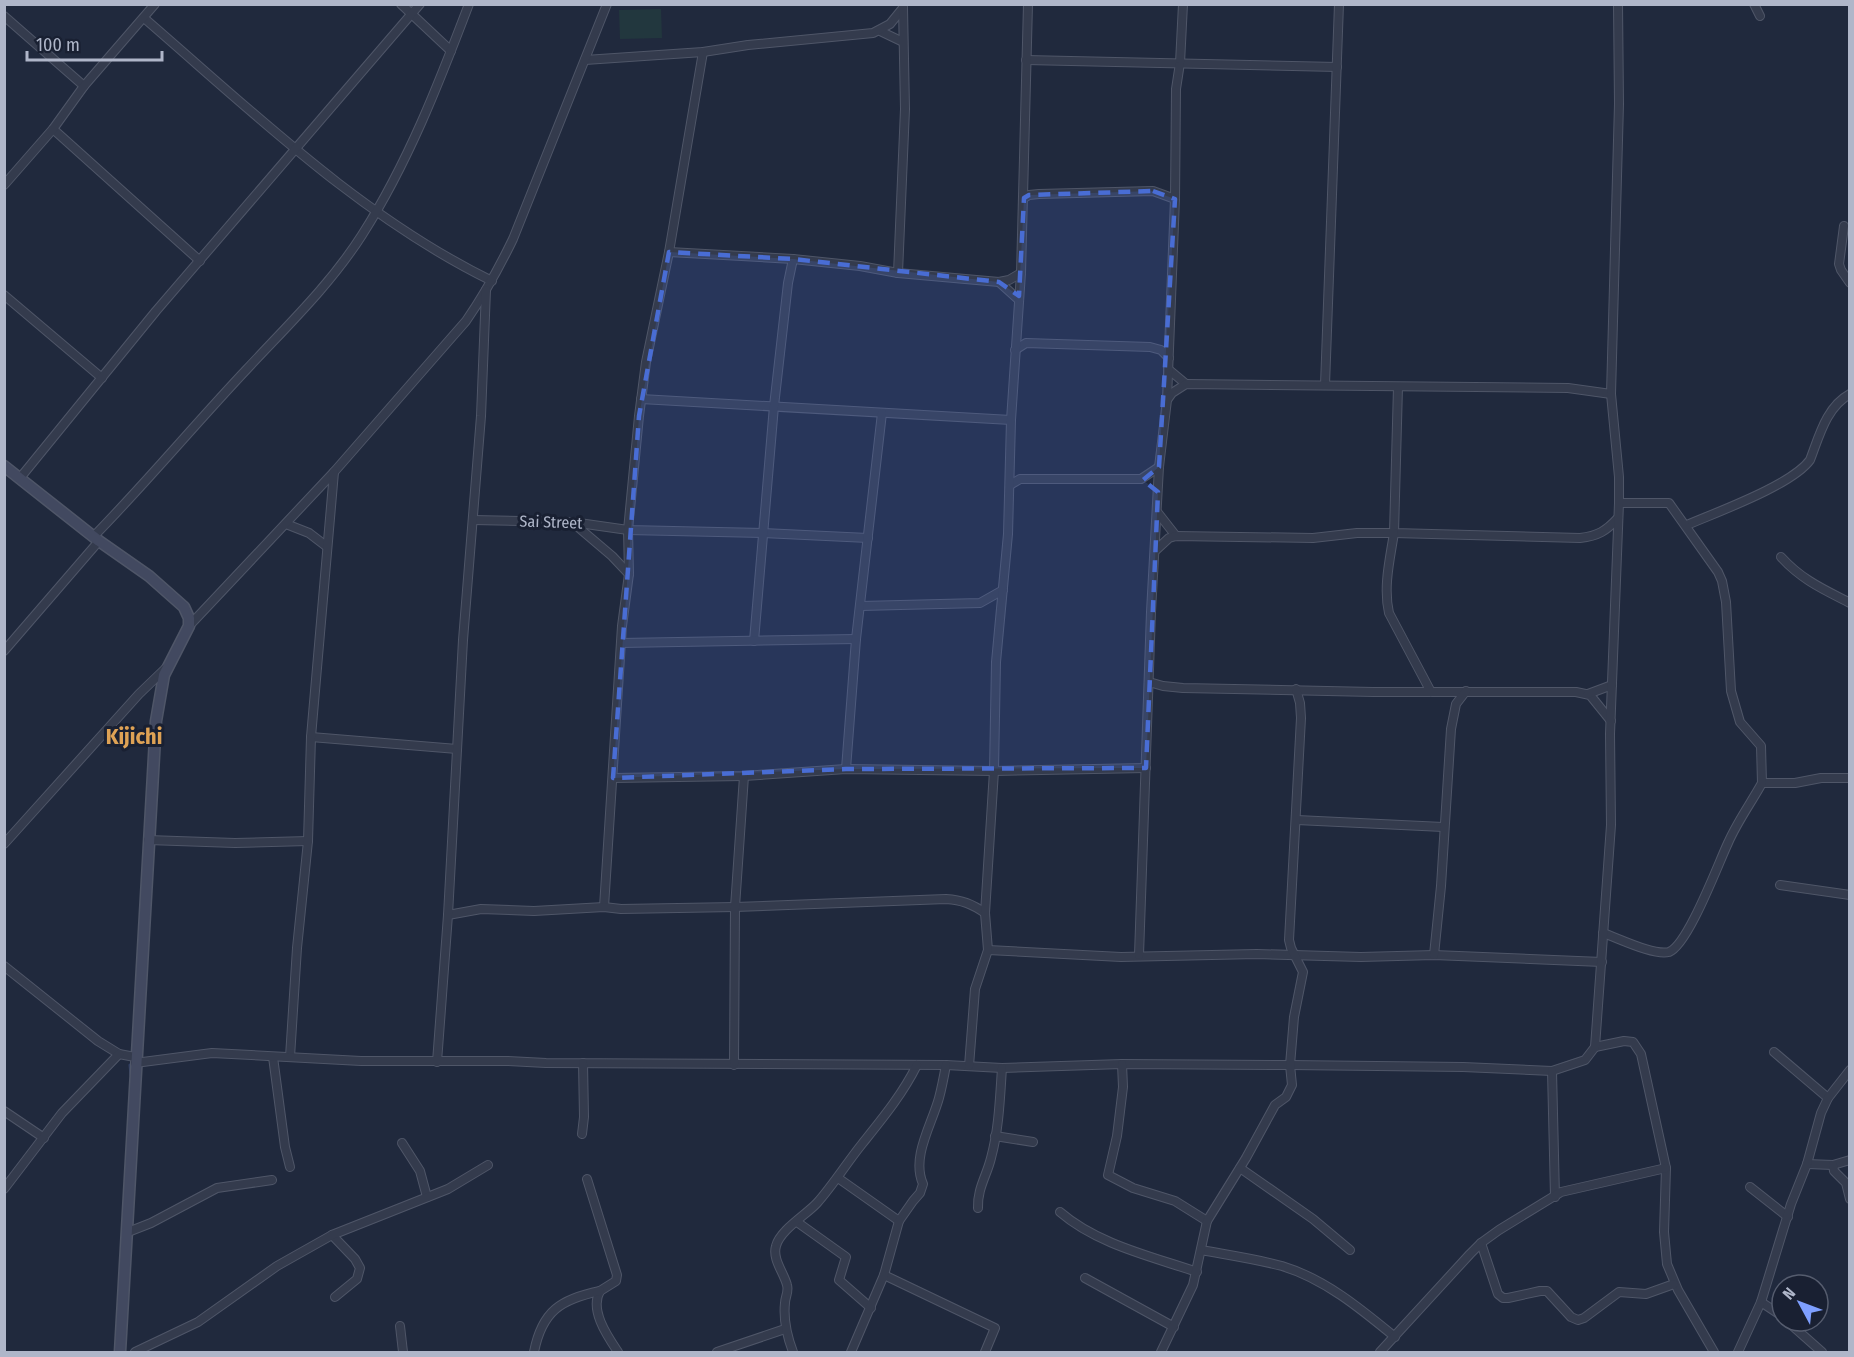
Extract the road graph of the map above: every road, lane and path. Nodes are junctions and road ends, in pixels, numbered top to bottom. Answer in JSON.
{"nodes":[{"id":1,"x":155,"y":4,"type":"edge"},
{"id":2,"x":401,"y":4,"type":"edge"},
{"id":3,"x":420,"y":4,"type":"edge"},
{"id":4,"x":469,"y":4,"type":"edge"},
{"id":5,"x":607,"y":4,"type":"edge"},
{"id":6,"x":1028,"y":4,"type":"edge"},
{"id":7,"x":1183,"y":4,"type":"edge"},
{"id":8,"x":1339,"y":4,"type":"edge"},
{"id":9,"x":1618,"y":4,"type":"edge"},
{"id":10,"x":1754,"y":4,"type":"edge"},
{"id":11,"x":903,"y":6,"type":"edge"},
{"id":12,"x":411,"y":14,"type":"junction"},
{"id":13,"x":4,"y":16,"type":"edge"},
{"id":14,"x":1760,"y":16,"type":"dead end"},
{"id":15,"x":144,"y":18,"type":"junction"},
{"id":16,"x":880,"y":31,"type":"junction"},
{"id":17,"x":903,"y":42,"type":"junction"},
{"id":18,"x":451,"y":51,"type":"junction"},
{"id":19,"x":703,"y":52,"type":"junction"},
{"id":20,"x":585,"y":60,"type":"junction"},
{"id":21,"x":1026,"y":60,"type":"junction"},
{"id":22,"x":1180,"y":63,"type":"junction"},
{"id":23,"x":1337,"y":67,"type":"junction"},
{"id":24,"x":84,"y":86,"type":"junction"},
{"id":25,"x":53,"y":129,"type":"junction"},
{"id":26,"x":295,"y":148,"type":"junction"},
{"id":27,"x":4,"y":185,"type":"edge"},
{"id":28,"x":1024,"y":198,"type":"junction"},
{"id":29,"x":1175,"y":200,"type":"junction"},
{"id":30,"x":377,"y":211,"type":"junction"},
{"id":31,"x":1845,"y":226,"type":"dead end"},
{"id":32,"x":669,"y":252,"type":"junction"},
{"id":33,"x":793,"y":259,"type":"junction"},
{"id":34,"x":200,"y":261,"type":"junction"},
{"id":35,"x":898,"y":273,"type":"junction"},
{"id":36,"x":1021,"y":273,"type":"junction"},
{"id":37,"x":492,"y":280,"type":"junction"},
{"id":38,"x":999,"y":282,"type":"junction"},
{"id":39,"x":1850,"y":283,"type":"edge"},
{"id":40,"x":486,"y":290,"type":"junction"},
{"id":41,"x":4,"y":295,"type":"edge"},
{"id":42,"x":1019,"y":300,"type":"junction"},
{"id":43,"x":1015,"y":350,"type":"junction"},
{"id":44,"x":1169,"y":358,"type":"junction"},
{"id":45,"x":1168,"y":369,"type":"junction"},
{"id":46,"x":102,"y":378,"type":"junction"},
{"id":47,"x":1186,"y":384,"type":"junction"},
{"id":48,"x":1325,"y":385,"type":"junction"},
{"id":49,"x":1398,"y":387,"type":"junction"},
{"id":50,"x":1611,"y":394,"type":"junction"},
{"id":51,"x":1850,"y":394,"type":"edge"},
{"id":52,"x":641,"y":399,"type":"junction"},
{"id":53,"x":1167,"y":400,"type":"junction"},
{"id":54,"x":774,"y":406,"type":"junction"},
{"id":55,"x":882,"y":413,"type":"junction"},
{"id":56,"x":1011,"y":420,"type":"junction"},
{"id":57,"x":4,"y":466,"type":"edge"},
{"id":58,"x":1159,"y":467,"type":"junction"},
{"id":59,"x":334,"y":472,"type":"junction"},
{"id":60,"x":20,"y":478,"type":"junction"},
{"id":61,"x":1142,"y":479,"type":"junction"},
{"id":62,"x":1010,"y":485,"type":"junction"},
{"id":63,"x":1158,"y":492,"type":"junction"},
{"id":64,"x":1619,"y":503,"type":"junction"},
{"id":65,"x":1157,"y":512,"type":"junction"},
{"id":66,"x":1618,"y":517,"type":"junction"},
{"id":67,"x":473,"y":520,"type":"junction"},
{"id":68,"x":572,"y":522,"type":"junction"},
{"id":69,"x":286,"y":524,"type":"junction"},
{"id":70,"x":1687,"y":525,"type":"junction"},
{"id":71,"x":628,"y":530,"type":"junction"},
{"id":72,"x":763,"y":533,"type":"junction"},
{"id":73,"x":1394,"y":533,"type":"junction"},
{"id":74,"x":1176,"y":536,"type":"junction"},
{"id":75,"x":97,"y":538,"type":"junction"},
{"id":76,"x":868,"y":538,"type":"junction"},
{"id":77,"x":326,"y":546,"type":"junction"},
{"id":78,"x":1155,"y":550,"type":"junction"},
{"id":79,"x":1781,"y":557,"type":"dead end"},
{"id":80,"x":629,"y":574,"type":"junction"},
{"id":81,"x":1003,"y":590,"type":"junction"},
{"id":82,"x":1850,"y":603,"type":"edge"},
{"id":83,"x":861,"y":606,"type":"junction"},
{"id":84,"x":189,"y":626,"type":"junction"},
{"id":85,"x":856,"y":639,"type":"junction"},
{"id":86,"x":754,"y":640,"type":"junction"},
{"id":87,"x":621,"y":643,"type":"junction"},
{"id":88,"x":4,"y":651,"type":"edge"},
{"id":89,"x":168,"y":665,"type":"junction"},
{"id":90,"x":1149,"y":682,"type":"junction"},
{"id":91,"x":1612,"y":685,"type":"junction"},
{"id":92,"x":1296,"y":689,"type":"junction"},
{"id":93,"x":1466,"y":691,"type":"junction"},
{"id":94,"x":1431,"y":692,"type":"junction"},
{"id":95,"x":1588,"y":694,"type":"junction"},
{"id":96,"x":1611,"y":720,"type":"junction"},
{"id":97,"x":311,"y":737,"type":"junction"},
{"id":98,"x":457,"y":748,"type":"junction"},
{"id":99,"x":1146,"y":768,"type":"junction"},
{"id":100,"x":846,"y":769,"type":"junction"},
{"id":101,"x":994,"y":771,"type":"junction"},
{"id":102,"x":744,"y":776,"type":"junction"},
{"id":103,"x":613,"y":778,"type":"junction"},
{"id":104,"x":1850,"y":778,"type":"edge"},
{"id":105,"x":1762,"y":783,"type":"junction"},
{"id":106,"x":1297,"y":820,"type":"junction"},
{"id":107,"x":1443,"y":827,"type":"junction"},
{"id":108,"x":148,"y":840,"type":"junction"},
{"id":109,"x":308,"y":841,"type":"junction"},
{"id":110,"x":4,"y":844,"type":"edge"},
{"id":111,"x":1780,"y":885,"type":"dead end"},
{"id":112,"x":1850,"y":895,"type":"edge"},
{"id":113,"x":604,"y":907,"type":"junction"},
{"id":114,"x":735,"y":907,"type":"junction"},
{"id":115,"x":985,"y":913,"type":"junction"},
{"id":116,"x":448,"y":915,"type":"junction"},
{"id":117,"x":1603,"y":933,"type":"junction"},
{"id":118,"x":988,"y":950,"type":"junction"},
{"id":119,"x":1139,"y":955,"type":"junction"},
{"id":120,"x":1434,"y":955,"type":"junction"},
{"id":121,"x":1296,"y":956,"type":"junction"},
{"id":122,"x":1602,"y":962,"type":"junction"},
{"id":123,"x":4,"y":966,"type":"edge"},
{"id":124,"x":1595,"y":1047,"type":"junction"},
{"id":125,"x":1774,"y":1052,"type":"dead end"},
{"id":126,"x":119,"y":1054,"type":"junction"},
{"id":127,"x":273,"y":1057,"type":"junction"},
{"id":128,"x":290,"y":1057,"type":"junction"},
{"id":129,"x":135,"y":1060,"type":"junction"},
{"id":130,"x":437,"y":1062,"type":"junction"},
{"id":131,"x":583,"y":1063,"type":"junction"},
{"id":132,"x":1122,"y":1064,"type":"junction"},
{"id":133,"x":734,"y":1065,"type":"junction"},
{"id":134,"x":917,"y":1065,"type":"junction"},
{"id":135,"x":946,"y":1065,"type":"junction"},
{"id":136,"x":1290,"y":1065,"type":"junction"},
{"id":137,"x":969,"y":1066,"type":"junction"},
{"id":138,"x":1002,"y":1068,"type":"junction"},
{"id":139,"x":1850,"y":1070,"type":"edge"},
{"id":140,"x":1552,"y":1071,"type":"junction"},
{"id":141,"x":1828,"y":1098,"type":"junction"},
{"id":142,"x":4,"y":1111,"type":"edge"},
{"id":143,"x":582,"y":1134,"type":"dead end"},
{"id":144,"x":995,"y":1136,"type":"junction"},
{"id":145,"x":44,"y":1138,"type":"junction"},
{"id":146,"x":1033,"y":1142,"type":"dead end"},
{"id":147,"x":402,"y":1143,"type":"dead end"},
{"id":148,"x":1850,"y":1160,"type":"edge"},
{"id":149,"x":1807,"y":1164,"type":"junction"},
{"id":150,"x":488,"y":1165,"type":"dead end"},
{"id":151,"x":1833,"y":1165,"type":"junction"},
{"id":152,"x":290,"y":1167,"type":"dead end"},
{"id":153,"x":1240,"y":1168,"type":"junction"},
{"id":154,"x":1666,"y":1168,"type":"junction"},
{"id":155,"x":838,"y":1178,"type":"junction"},
{"id":156,"x":587,"y":1179,"type":"dead end"},
{"id":157,"x":272,"y":1180,"type":"dead end"},
{"id":158,"x":1750,"y":1187,"type":"dead end"},
{"id":159,"x":4,"y":1189,"type":"edge"},
{"id":160,"x":427,"y":1197,"type":"junction"},
{"id":161,"x":1554,"y":1197,"type":"junction"},
{"id":162,"x":1850,"y":1199,"type":"edge"},
{"id":163,"x":978,"y":1208,"type":"dead end"},
{"id":164,"x":1060,"y":1212,"type":"dead end"},
{"id":165,"x":1788,"y":1217,"type":"junction"},
{"id":166,"x":899,"y":1221,"type":"junction"},
{"id":167,"x":1207,"y":1221,"type":"junction"},
{"id":168,"x":797,"y":1222,"type":"junction"},
{"id":169,"x":128,"y":1232,"type":"junction"},
{"id":170,"x":332,"y":1235,"type":"junction"},
{"id":171,"x":1481,"y":1243,"type":"junction"},
{"id":172,"x":1201,"y":1250,"type":"junction"},
{"id":173,"x":1350,"y":1250,"type":"dead end"},
{"id":174,"x":1197,"y":1272,"type":"junction"},
{"id":175,"x":884,"y":1275,"type":"junction"},
{"id":176,"x":1085,"y":1278,"type":"dead end"},
{"id":177,"x":1674,"y":1284,"type":"junction"},
{"id":178,"x":600,"y":1291,"type":"junction"},
{"id":179,"x":335,"y":1297,"type":"dead end"},
{"id":180,"x":1761,"y":1302,"type":"junction"},
{"id":181,"x":871,"y":1308,"type":"junction"},
{"id":182,"x":1770,"y":1308,"type":"edge"},
{"id":183,"x":400,"y":1326,"type":"dead end"},
{"id":184,"x":1174,"y":1327,"type":"junction"},
{"id":185,"x":785,"y":1329,"type":"junction"},
{"id":186,"x":1800,"y":1333,"type":"edge"},
{"id":187,"x":1395,"y":1337,"type":"junction"},
{"id":188,"x":120,"y":1353,"type":"edge"},
{"id":189,"x":135,"y":1353,"type":"edge"},
{"id":190,"x":403,"y":1353,"type":"edge"},
{"id":191,"x":534,"y":1353,"type":"edge"},
{"id":192,"x":618,"y":1353,"type":"edge"},
{"id":193,"x":717,"y":1353,"type":"edge"},
{"id":194,"x":793,"y":1353,"type":"edge"},
{"id":195,"x":851,"y":1353,"type":"edge"},
{"id":196,"x":985,"y":1353,"type":"edge"},
{"id":197,"x":1161,"y":1353,"type":"edge"},
{"id":198,"x":1380,"y":1353,"type":"edge"},
{"id":199,"x":1714,"y":1353,"type":"edge"},
{"id":200,"x":1738,"y":1353,"type":"edge"},
{"id":201,"x":1822,"y":1353,"type":"edge"}],
"edges":[{"from":1,"to":15,"type":"street"},
{"from":2,"to":12,"type":"street"},
{"from":3,"to":12,"type":"street"},
{"from":4,"to":18,"type":"street"},
{"from":5,"to":20,"type":"street"},
{"from":6,"to":21,"type":"street"},
{"from":7,"to":22,"type":"street"},
{"from":8,"to":23,"type":"street"},
{"from":9,"to":50,"type":"street"},
{"from":10,"to":14,"type":"street"},
{"from":11,"to":16,"type":"street"},
{"from":11,"to":17,"type":"street"},
{"from":12,"to":18,"type":"street"},
{"from":12,"to":26,"type":"street"},
{"from":13,"to":24,"type":"street"},
{"from":15,"to":24,"type":"street"},
{"from":15,"to":26,"type":"street"},
{"from":16,"to":17,"type":"street"},
{"from":16,"to":19,"type":"street"},
{"from":17,"to":35,"type":"street"},
{"from":18,"to":30,"type":"street"},
{"from":19,"to":20,"type":"street"},
{"from":19,"to":32,"type":"street"},
{"from":20,"to":37,"type":"street"},
{"from":21,"to":22,"type":"street"},
{"from":21,"to":28,"type":"street"},
{"from":22,"to":23,"type":"street"},
{"from":22,"to":29,"type":"street"},
{"from":23,"to":48,"type":"street"},
{"from":24,"to":25,"type":"street"},
{"from":25,"to":27,"type":"street"},
{"from":25,"to":34,"type":"street"},
{"from":26,"to":30,"type":"street"},
{"from":26,"to":34,"type":"street"},
{"from":28,"to":29,"type":"street"},
{"from":28,"to":36,"type":"street"},
{"from":29,"to":44,"type":"street"},
{"from":30,"to":37,"type":"street"},
{"from":30,"to":75,"type":"street"},
{"from":31,"to":39,"type":"street"},
{"from":32,"to":33,"type":"street"},
{"from":32,"to":52,"type":"street"},
{"from":33,"to":35,"type":"street"},
{"from":33,"to":54,"type":"street"},
{"from":34,"to":46,"type":"street"},
{"from":35,"to":38,"type":"street"},
{"from":36,"to":38,"type":"street"},
{"from":36,"to":42,"type":"street"},
{"from":37,"to":40,"type":"street"},
{"from":38,"to":42,"type":"street"},
{"from":40,"to":59,"type":"street"},
{"from":40,"to":67,"type":"street"},
{"from":41,"to":46,"type":"street"},
{"from":42,"to":43,"type":"street"},
{"from":43,"to":44,"type":"street"},
{"from":43,"to":56,"type":"street"},
{"from":44,"to":45,"type":"street"},
{"from":45,"to":47,"type":"street"},
{"from":45,"to":53,"type":"street"},
{"from":46,"to":60,"type":"street"},
{"from":47,"to":48,"type":"street"},
{"from":47,"to":53,"type":"street"},
{"from":48,"to":49,"type":"street"},
{"from":49,"to":50,"type":"street"},
{"from":49,"to":73,"type":"street"},
{"from":50,"to":64,"type":"street"},
{"from":51,"to":70,"type":"street"},
{"from":52,"to":54,"type":"street"},
{"from":52,"to":71,"type":"street"},
{"from":53,"to":58,"type":"street"},
{"from":54,"to":55,"type":"street"},
{"from":54,"to":72,"type":"street"},
{"from":55,"to":56,"type":"street"},
{"from":55,"to":76,"type":"street"},
{"from":56,"to":62,"type":"street"},
{"from":57,"to":60,"type":"street"},
{"from":58,"to":61,"type":"street"},
{"from":58,"to":63,"type":"street"},
{"from":59,"to":69,"type":"street"},
{"from":59,"to":77,"type":"street"},
{"from":60,"to":75,"type":"street"},
{"from":61,"to":62,"type":"street"},
{"from":61,"to":63,"type":"street"},
{"from":62,"to":81,"type":"street"},
{"from":63,"to":65,"type":"street"},
{"from":64,"to":66,"type":"street"},
{"from":64,"to":70,"type":"street"},
{"from":65,"to":74,"type":"street"},
{"from":65,"to":78,"type":"street"},
{"from":66,"to":73,"type":"street"},
{"from":66,"to":91,"type":"street"},
{"from":67,"to":68,"type":"street","name":"Sai Street"},
{"from":67,"to":98,"type":"street"},
{"from":68,"to":71,"type":"street","name":"Sai Street"},
{"from":68,"to":80,"type":"street"},
{"from":69,"to":77,"type":"street"},
{"from":69,"to":84,"type":"street"},
{"from":70,"to":105,"type":"street"},
{"from":71,"to":72,"type":"street","name":"Sai Street"},
{"from":71,"to":80,"type":"street"},
{"from":72,"to":76,"type":"street","name":"Sai Street"},
{"from":72,"to":86,"type":"street"},
{"from":73,"to":74,"type":"street"},
{"from":73,"to":94,"type":"street"},
{"from":74,"to":78,"type":"street"},
{"from":75,"to":84,"type":"street"},
{"from":75,"to":88,"type":"street"},
{"from":76,"to":83,"type":"street"},
{"from":77,"to":97,"type":"street"},
{"from":78,"to":90,"type":"street"},
{"from":79,"to":82,"type":"street"},
{"from":80,"to":87,"type":"street"},
{"from":81,"to":83,"type":"street"},
{"from":81,"to":101,"type":"street"},
{"from":83,"to":85,"type":"street"},
{"from":84,"to":89,"type":"street"},
{"from":85,"to":86,"type":"street"},
{"from":85,"to":100,"type":"street"},
{"from":86,"to":87,"type":"street"},
{"from":87,"to":103,"type":"street"},
{"from":89,"to":108,"type":"street"},
{"from":89,"to":110,"type":"street"},
{"from":90,"to":92,"type":"street"},
{"from":90,"to":99,"type":"street"},
{"from":91,"to":95,"type":"street"},
{"from":91,"to":96,"type":"street"},
{"from":92,"to":94,"type":"street"},
{"from":92,"to":106,"type":"street"},
{"from":93,"to":94,"type":"street"},
{"from":93,"to":95,"type":"street"},
{"from":93,"to":107,"type":"street"},
{"from":95,"to":96,"type":"street"},
{"from":96,"to":117,"type":"street"},
{"from":97,"to":98,"type":"street"},
{"from":97,"to":109,"type":"street"},
{"from":98,"to":116,"type":"street"},
{"from":99,"to":101,"type":"street"},
{"from":99,"to":119,"type":"street"},
{"from":100,"to":101,"type":"street"},
{"from":100,"to":102,"type":"street"},
{"from":101,"to":115,"type":"street"},
{"from":102,"to":103,"type":"street"},
{"from":102,"to":114,"type":"street"},
{"from":103,"to":113,"type":"street"},
{"from":104,"to":105,"type":"street"},
{"from":105,"to":117,"type":"street"},
{"from":106,"to":107,"type":"street"},
{"from":106,"to":121,"type":"street"},
{"from":107,"to":120,"type":"street"},
{"from":108,"to":109,"type":"street"},
{"from":108,"to":129,"type":"street"},
{"from":109,"to":128,"type":"street"},
{"from":111,"to":112,"type":"street"},
{"from":113,"to":114,"type":"street"},
{"from":113,"to":116,"type":"street"},
{"from":114,"to":115,"type":"street"},
{"from":114,"to":133,"type":"street"},
{"from":115,"to":118,"type":"street"},
{"from":116,"to":130,"type":"street"},
{"from":117,"to":122,"type":"street"},
{"from":118,"to":119,"type":"street"},
{"from":118,"to":137,"type":"street"},
{"from":119,"to":121,"type":"street"},
{"from":120,"to":121,"type":"street"},
{"from":120,"to":122,"type":"street"},
{"from":121,"to":136,"type":"street"},
{"from":122,"to":124,"type":"street"},
{"from":123,"to":126,"type":"street"},
{"from":124,"to":140,"type":"street"},
{"from":124,"to":154,"type":"street"},
{"from":125,"to":141,"type":"street"},
{"from":126,"to":129,"type":"street"},
{"from":126,"to":145,"type":"street"},
{"from":127,"to":128,"type":"street"},
{"from":127,"to":129,"type":"street"},
{"from":127,"to":152,"type":"street"},
{"from":128,"to":130,"type":"street"},
{"from":129,"to":169,"type":"street"},
{"from":130,"to":131,"type":"street"},
{"from":131,"to":133,"type":"street"},
{"from":131,"to":143,"type":"street"},
{"from":132,"to":136,"type":"street"},
{"from":132,"to":138,"type":"street"},
{"from":132,"to":167,"type":"street"},
{"from":133,"to":134,"type":"street"},
{"from":134,"to":135,"type":"street"},
{"from":134,"to":155,"type":"street"},
{"from":135,"to":137,"type":"street"},
{"from":135,"to":166,"type":"street"},
{"from":136,"to":140,"type":"street"},
{"from":136,"to":153,"type":"street"},
{"from":137,"to":138,"type":"street"},
{"from":138,"to":144,"type":"street"},
{"from":139,"to":141,"type":"street"},
{"from":140,"to":161,"type":"street"},
{"from":141,"to":149,"type":"street"},
{"from":142,"to":145,"type":"street"},
{"from":144,"to":146,"type":"street"},
{"from":144,"to":163,"type":"street"},
{"from":145,"to":159,"type":"street"},
{"from":147,"to":160,"type":"street"},
{"from":148,"to":151,"type":"street"},
{"from":149,"to":151,"type":"street"},
{"from":149,"to":165,"type":"street"},
{"from":150,"to":160,"type":"street"},
{"from":151,"to":162,"type":"street"},
{"from":153,"to":167,"type":"street"},
{"from":153,"to":173,"type":"street"},
{"from":154,"to":161,"type":"street"},
{"from":154,"to":177,"type":"street"},
{"from":155,"to":166,"type":"street"},
{"from":155,"to":168,"type":"street"},
{"from":156,"to":178,"type":"street"},
{"from":157,"to":169,"type":"street"},
{"from":158,"to":165,"type":"street"},
{"from":160,"to":170,"type":"street"},
{"from":161,"to":171,"type":"street"},
{"from":164,"to":174,"type":"street"},
{"from":165,"to":180,"type":"street"},
{"from":166,"to":175,"type":"street"},
{"from":167,"to":172,"type":"street"},
{"from":168,"to":181,"type":"street"},
{"from":168,"to":185,"type":"street"},
{"from":169,"to":188,"type":"street"},
{"from":170,"to":179,"type":"street"},
{"from":170,"to":189,"type":"street"},
{"from":171,"to":177,"type":"street"},
{"from":171,"to":187,"type":"street"},
{"from":172,"to":174,"type":"street"},
{"from":172,"to":187,"type":"street"},
{"from":174,"to":184,"type":"street"},
{"from":175,"to":181,"type":"street"},
{"from":175,"to":196,"type":"street"},
{"from":176,"to":184,"type":"street"},
{"from":177,"to":199,"type":"street"},
{"from":178,"to":191,"type":"street"},
{"from":178,"to":192,"type":"street"},
{"from":180,"to":182,"type":"street"},
{"from":180,"to":200,"type":"street"},
{"from":181,"to":195,"type":"street"},
{"from":183,"to":190,"type":"street"},
{"from":184,"to":197,"type":"street"},
{"from":185,"to":193,"type":"street"},
{"from":185,"to":194,"type":"street"},
{"from":186,"to":201,"type":"street"},
{"from":187,"to":198,"type":"street"}]}
